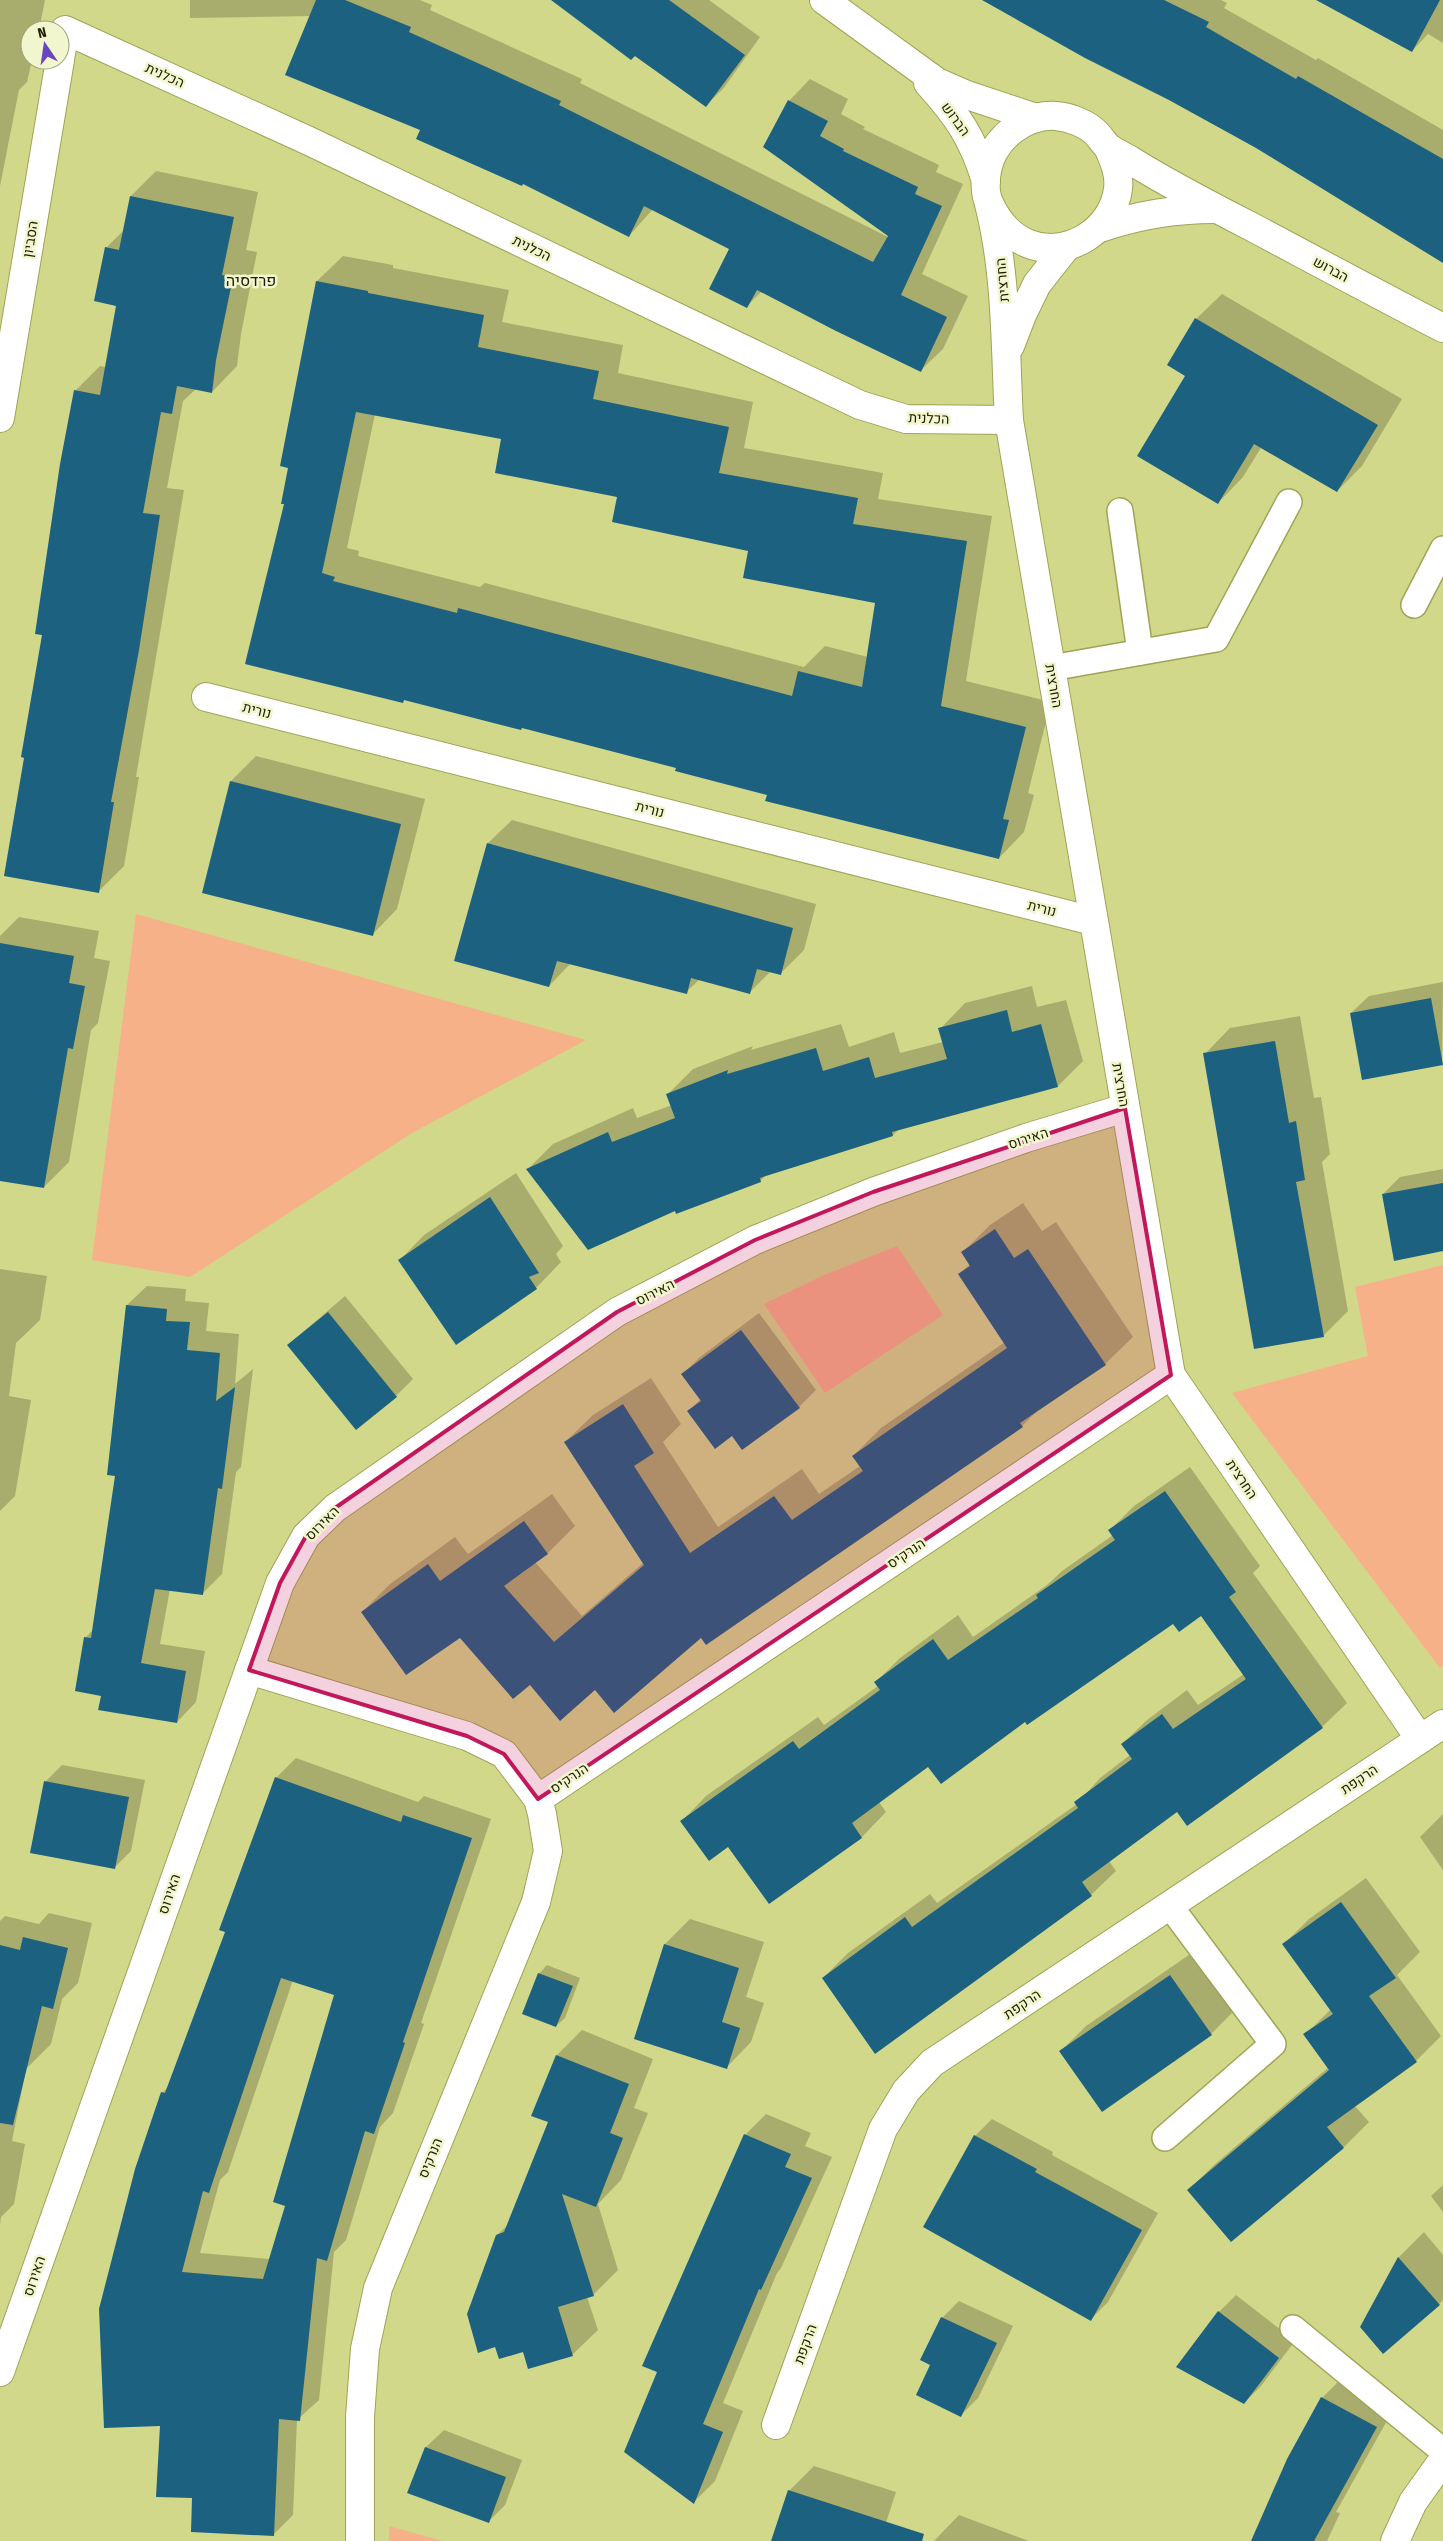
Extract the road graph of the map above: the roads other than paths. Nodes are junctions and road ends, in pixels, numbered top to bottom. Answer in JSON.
{"nodes":[{"id":1,"x":824,"y":0,"type":"edge"},
{"id":2,"x":70,"y":32,"type":"edge"},
{"id":3,"x":912,"y":65,"type":"junction"},
{"id":4,"x":58,"y":70,"type":"edge"},
{"id":5,"x":1036,"y":118,"type":"junction"},
{"id":6,"x":1108,"y":147,"type":"junction"},
{"id":7,"x":987,"y":192,"type":"junction"},
{"id":8,"x":1218,"y":209,"type":"junction"},
{"id":9,"x":1100,"y":228,"type":"junction"},
{"id":10,"x":1067,"y":246,"type":"junction"},
{"id":11,"x":1443,"y":328,"type":"edge"},
{"id":12,"x":1006,"y":359,"type":"junction"},
{"id":13,"x":0,"y":418,"type":"edge"},
{"id":14,"x":1009,"y":420,"type":"junction"},
{"id":15,"x":1289,"y":502,"type":"dead end"},
{"id":16,"x":1120,"y":510,"type":"dead end"},
{"id":17,"x":1443,"y":549,"type":"edge"},
{"id":18,"x":1414,"y":604,"type":"dead end"},
{"id":19,"x":1140,"y":652,"type":"junction"},
{"id":20,"x":1051,"y":668,"type":"junction"},
{"id":21,"x":206,"y":697,"type":"dead end"},
{"id":22,"x":1094,"y":921,"type":"junction"},
{"id":23,"x":1125,"y":1108,"type":"junction"},
{"id":24,"x":1171,"y":1375,"type":"junction"},
{"id":25,"x":248,"y":1670,"type":"junction"},
{"id":26,"x":1443,"y":1724,"type":"edge"},
{"id":27,"x":1420,"y":1739,"type":"junction"},
{"id":28,"x":538,"y":1799,"type":"junction"},
{"id":29,"x":1170,"y":1906,"type":"junction"},
{"id":30,"x":1165,"y":2138,"type":"dead end"},
{"id":31,"x":1293,"y":2328,"type":"dead end"},
{"id":32,"x":0,"y":2372,"type":"edge"},
{"id":33,"x":776,"y":2424,"type":"dead end"},
{"id":34,"x":1443,"y":2451,"type":"edge"},
{"id":35,"x":1443,"y":2460,"type":"edge"},
{"id":36,"x":360,"y":2541,"type":"edge"},
{"id":37,"x":1395,"y":2541,"type":"edge"}],
"edges":[{"from":1,"to":3,"type":"street","name":"הברוש"},
{"from":2,"to":14,"type":"street","name":"הכלנית"},
{"from":3,"to":5,"type":"street","name":"הברוש"},
{"from":3,"to":7,"type":"street","name":"הברוש"},
{"from":4,"to":13,"type":"street","name":"הסביון"},
{"from":5,"to":6,"type":"street"},
{"from":5,"to":7,"type":"street"},
{"from":6,"to":8,"type":"street","name":"הברוש"},
{"from":6,"to":9,"type":"street"},
{"from":7,"to":10,"type":"street"},
{"from":7,"to":12,"type":"street","name":"החרצית"},
{"from":8,"to":9,"type":"street","name":"הברוש"},
{"from":8,"to":11,"type":"street","name":"הברוש"},
{"from":9,"to":10,"type":"street"},
{"from":10,"to":12,"type":"street","name":"החרצית"},
{"from":12,"to":14,"type":"street","name":"החרצית"},
{"from":14,"to":20,"type":"street","name":"החרצית"},
{"from":15,"to":19,"type":"lane"},
{"from":16,"to":19,"type":"lane"},
{"from":17,"to":18,"type":"lane"},
{"from":19,"to":20,"type":"lane"},
{"from":20,"to":22,"type":"street","name":"החרצית"},
{"from":21,"to":22,"type":"street","name":"נורית"},
{"from":22,"to":23,"type":"street","name":"החרצית"},
{"from":23,"to":24,"type":"street","name":"החרצית"},
{"from":23,"to":25,"type":"street","name":"האירוס"},
{"from":24,"to":27,"type":"street","name":"החרצית"},
{"from":24,"to":28,"type":"street","name":"הנרקיס"},
{"from":25,"to":28,"type":"street"},
{"from":25,"to":32,"type":"street","name":"האירוס"},
{"from":26,"to":27,"type":"street","name":"הרקפת"},
{"from":27,"to":29,"type":"street","name":"הרקפת"},
{"from":28,"to":36,"type":"street","name":"הנרקיס"},
{"from":29,"to":30,"type":"lane"},
{"from":29,"to":33,"type":"street","name":"הרקפת"},
{"from":31,"to":34,"type":"lane"},
{"from":35,"to":37,"type":"street"}]}
